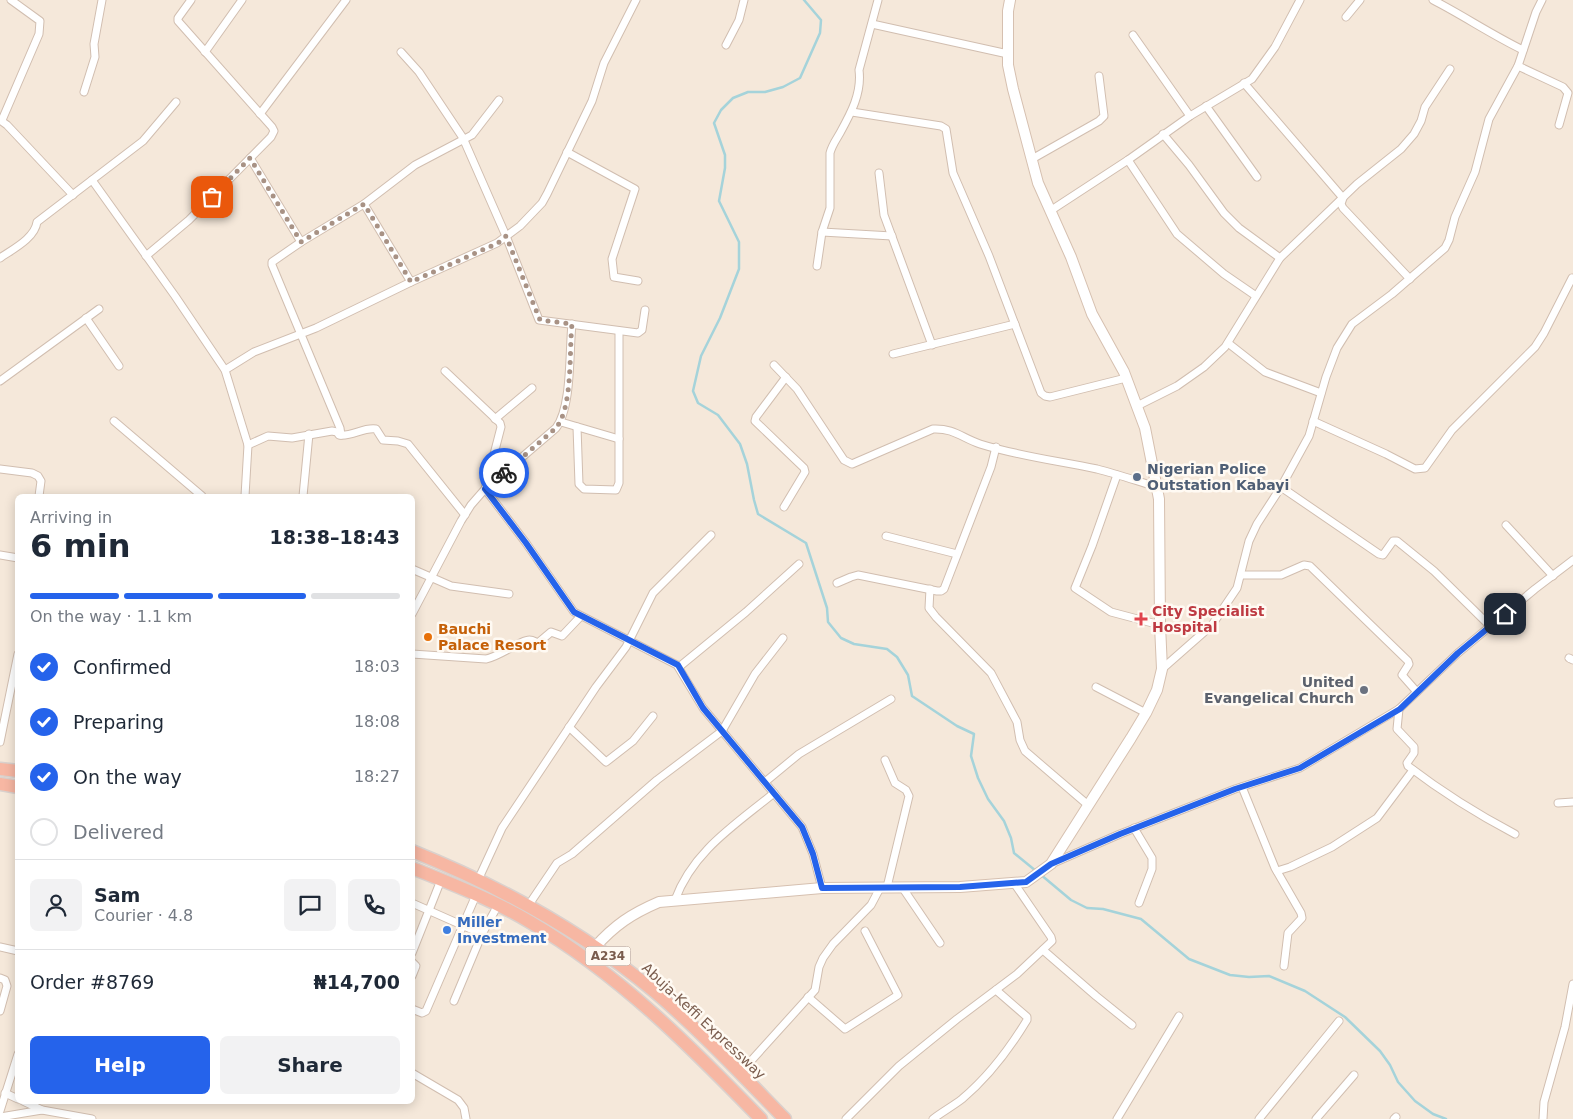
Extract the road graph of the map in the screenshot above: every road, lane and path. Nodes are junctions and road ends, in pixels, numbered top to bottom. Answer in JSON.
{"nodes":[{"id":1,"x":11,"y":0,"type":"edge"},
{"id":2,"x":102,"y":0,"type":"edge"},
{"id":3,"x":191,"y":0,"type":"edge"},
{"id":4,"x":242,"y":0,"type":"edge"},
{"id":5,"x":346,"y":0,"type":"edge"},
{"id":6,"x":626,"y":0,"type":"edge"},
{"id":7,"x":744,"y":0,"type":"edge"},
{"id":8,"x":878,"y":0,"type":"edge"},
{"id":9,"x":1010,"y":0,"type":"edge"},
{"id":10,"x":1300,"y":0,"type":"edge"},
{"id":11,"x":1360,"y":0,"type":"edge"},
{"id":12,"x":1433,"y":0,"type":"edge"},
{"id":13,"x":1542,"y":0,"type":"edge"},
{"id":14,"x":636,"y":1,"type":"edge"},
{"id":15,"x":1346,"y":17,"type":"dead end"},
{"id":16,"x":872,"y":24,"type":"junction"},
{"id":17,"x":1133,"y":34,"type":"dead end"},
{"id":18,"x":726,"y":45,"type":"dead end"},
{"id":19,"x":1523,"y":50,"type":"junction"},
{"id":20,"x":205,"y":52,"type":"junction"},
{"id":21,"x":402,"y":52,"type":"dead end"},
{"id":22,"x":1008,"y":54,"type":"junction"},
{"id":23,"x":1518,"y":66,"type":"junction"},
{"id":24,"x":1450,"y":70,"type":"dead end"},
{"id":25,"x":1099,"y":76,"type":"dead end"},
{"id":26,"x":1244,"y":83,"type":"junction"},
{"id":27,"x":84,"y":92,"type":"dead end"},
{"id":28,"x":499,"y":100,"type":"dead end"},
{"id":29,"x":176,"y":102,"type":"dead end"},
{"id":30,"x":1206,"y":106,"type":"junction"},
{"id":31,"x":852,"y":112,"type":"junction"},
{"id":32,"x":260,"y":114,"type":"junction"},
{"id":33,"x":1190,"y":116,"type":"junction"},
{"id":34,"x":1,"y":120,"type":"edge"},
{"id":35,"x":1559,"y":125,"type":"dead end"},
{"id":36,"x":1163,"y":134,"type":"junction"},
{"id":37,"x":463,"y":138,"type":"junction"},
{"id":38,"x":567,"y":152,"type":"junction"},
{"id":39,"x":250,"y":158,"type":"junction"},
{"id":40,"x":1032,"y":159,"type":"junction"},
{"id":41,"x":1128,"y":160,"type":"junction"},
{"id":42,"x":879,"y":173,"type":"dead end"},
{"id":43,"x":1257,"y":177,"type":"dead end"},
{"id":44,"x":92,"y":180,"type":"junction"},
{"id":45,"x":73,"y":195,"type":"junction"},
{"id":46,"x":1343,"y":198,"type":"junction"},
{"id":47,"x":364,"y":204,"type":"junction"},
{"id":48,"x":1050,"y":211,"type":"junction"},
{"id":49,"x":822,"y":232,"type":"junction"},
{"id":50,"x":506,"y":236,"type":"junction"},
{"id":51,"x":892,"y":236,"type":"junction"},
{"id":52,"x":301,"y":242,"type":"junction"},
{"id":53,"x":146,"y":256,"type":"junction"},
{"id":54,"x":0,"y":258,"type":"edge"},
{"id":55,"x":1280,"y":258,"type":"junction"},
{"id":56,"x":817,"y":266,"type":"dead end"},
{"id":57,"x":1572,"y":278,"type":"edge"},
{"id":58,"x":1410,"y":279,"type":"junction"},
{"id":59,"x":638,"y":281,"type":"dead end"},
{"id":60,"x":411,"y":282,"type":"junction"},
{"id":61,"x":1256,"y":296,"type":"junction"},
{"id":62,"x":99,"y":309,"type":"dead end"},
{"id":63,"x":645,"y":310,"type":"dead end"},
{"id":64,"x":86,"y":318,"type":"junction"},
{"id":65,"x":572,"y":324,"type":"junction"},
{"id":66,"x":1014,"y":324,"type":"junction"},
{"id":67,"x":619,"y":331,"type":"junction"},
{"id":68,"x":300,"y":334,"type":"junction"},
{"id":69,"x":1228,"y":343,"type":"junction"},
{"id":70,"x":932,"y":345,"type":"junction"},
{"id":71,"x":893,"y":354,"type":"dead end"},
{"id":72,"x":774,"y":365,"type":"dead end"},
{"id":73,"x":119,"y":366,"type":"dead end"},
{"id":74,"x":225,"y":370,"type":"junction"},
{"id":75,"x":445,"y":371,"type":"dead end"},
{"id":76,"x":786,"y":377,"type":"junction"},
{"id":77,"x":1126,"y":378,"type":"junction"},
{"id":78,"x":0,"y":381,"type":"edge"},
{"id":79,"x":532,"y":388,"type":"dead end"},
{"id":80,"x":1321,"y":393,"type":"junction"},
{"id":81,"x":1137,"y":406,"type":"junction"},
{"id":82,"x":495,"y":418,"type":"junction"},
{"id":83,"x":114,"y":421,"type":"dead end"},
{"id":84,"x":1313,"y":421,"type":"junction"},
{"id":85,"x":561,"y":422,"type":"junction"},
{"id":86,"x":577,"y":427,"type":"junction"},
{"id":87,"x":309,"y":434,"type":"junction"},
{"id":88,"x":341,"y":436,"type":"junction"},
{"id":89,"x":618,"y":439,"type":"junction"},
{"id":90,"x":248,"y":445,"type":"junction"},
{"id":91,"x":996,"y":448,"type":"junction"},
{"id":92,"x":0,"y":468,"type":"edge"},
{"id":93,"x":1117,"y":475,"type":"junction"},
{"id":94,"x":1157,"y":487,"type":"junction"},
{"id":95,"x":1281,"y":487,"type":"junction"},
{"id":96,"x":485,"y":489,"type":"junction"},
{"id":97,"x":39,"y":494,"type":"edge"},
{"id":98,"x":200,"y":494,"type":"edge"},
{"id":99,"x":245,"y":494,"type":"edge"},
{"id":100,"x":303,"y":494,"type":"edge"},
{"id":101,"x":784,"y":507,"type":"dead end"},
{"id":102,"x":465,"y":515,"type":"junction"},
{"id":103,"x":1506,"y":525,"type":"dead end"},
{"id":104,"x":711,"y":536,"type":"dead end"},
{"id":105,"x":886,"y":536,"type":"dead end"},
{"id":106,"x":957,"y":554,"type":"junction"},
{"id":107,"x":0,"y":556,"type":"edge"},
{"id":108,"x":15,"y":558,"type":"edge"},
{"id":109,"x":1573,"y":560,"type":"edge"},
{"id":110,"x":799,"y":564,"type":"dead end"},
{"id":111,"x":415,"y":570,"type":"edge"},
{"id":112,"x":1241,"y":575,"type":"junction"},
{"id":113,"x":1553,"y":576,"type":"junction"},
{"id":114,"x":432,"y":577,"type":"junction"},
{"id":115,"x":837,"y":583,"type":"dead end"},
{"id":116,"x":930,"y":589,"type":"junction"},
{"id":117,"x":509,"y":594,"type":"dead end"},
{"id":118,"x":415,"y":608,"type":"edge"},
{"id":119,"x":580,"y":617,"type":"junction"},
{"id":120,"x":1160,"y":625,"type":"junction"},
{"id":121,"x":1490,"y":626,"type":"junction"},
{"id":122,"x":783,"y":638,"type":"dead end"},
{"id":123,"x":629,"y":640,"type":"junction"},
{"id":124,"x":415,"y":654,"type":"edge"},
{"id":125,"x":679,"y":667,"type":"junction"},
{"id":126,"x":15,"y":669,"type":"edge"},
{"id":127,"x":1162,"y":669,"type":"junction"},
{"id":128,"x":1096,"y":687,"type":"dead end"},
{"id":129,"x":1417,"y":692,"type":"junction"},
{"id":130,"x":891,"y":699,"type":"dead end"},
{"id":131,"x":1400,"y":709,"type":"junction"},
{"id":132,"x":1146,"y":713,"type":"junction"},
{"id":133,"x":653,"y":716,"type":"dead end"},
{"id":134,"x":569,"y":727,"type":"junction"},
{"id":135,"x":722,"y":731,"type":"junction"},
{"id":136,"x":0,"y":742,"type":"edge"},
{"id":137,"x":885,"y":760,"type":"dead end"},
{"id":138,"x":0,"y":769,"type":"edge"},
{"id":139,"x":1413,"y":770,"type":"junction"},
{"id":140,"x":15,"y":771,"type":"edge"},
{"id":141,"x":765,"y":782,"type":"junction"},
{"id":142,"x":0,"y":784,"type":"edge"},
{"id":143,"x":15,"y":786,"type":"edge"},
{"id":144,"x":1242,"y":786,"type":"junction"},
{"id":145,"x":774,"y":793,"type":"junction"},
{"id":146,"x":1573,"y":802,"type":"edge"},
{"id":147,"x":1558,"y":803,"type":"dead end"},
{"id":148,"x":1088,"y":805,"type":"junction"},
{"id":149,"x":1134,"y":828,"type":"junction"},
{"id":150,"x":1515,"y":834,"type":"dead end"},
{"id":151,"x":415,"y":852,"type":"edge"},
{"id":152,"x":435,"y":860,"type":"junction"},
{"id":153,"x":1051,"y":864,"type":"junction"},
{"id":154,"x":415,"y":869,"type":"edge"},
{"id":155,"x":1277,"y":871,"type":"junction"},
{"id":156,"x":464,"y":873,"type":"junction"},
{"id":157,"x":428,"y":874,"type":"junction"},
{"id":158,"x":441,"y":880,"type":"junction"},
{"id":159,"x":478,"y":880,"type":"junction"},
{"id":160,"x":1014,"y":883,"type":"junction"},
{"id":161,"x":457,"y":887,"type":"junction"},
{"id":162,"x":884,"y":887,"type":"junction"},
{"id":163,"x":902,"y":887,"type":"junction"},
{"id":164,"x":822,"y":888,"type":"junction"},
{"id":165,"x":476,"y":895,"type":"junction"},
{"id":166,"x":675,"y":900,"type":"junction"},
{"id":167,"x":415,"y":904,"type":"edge"},
{"id":168,"x":498,"y":904,"type":"junction"},
{"id":169,"x":1139,"y":904,"type":"dead end"},
{"id":170,"x":528,"y":906,"type":"junction"},
{"id":171,"x":429,"y":910,"type":"junction"},
{"id":172,"x":463,"y":926,"type":"junction"},
{"id":173,"x":865,"y":931,"type":"dead end"},
{"id":174,"x":482,"y":934,"type":"junction"},
{"id":175,"x":940,"y":943,"type":"dead end"},
{"id":176,"x":415,"y":945,"type":"edge"},
{"id":177,"x":0,"y":947,"type":"edge"},
{"id":178,"x":595,"y":947,"type":"junction"},
{"id":179,"x":15,"y":950,"type":"edge"},
{"id":180,"x":1043,"y":950,"type":"junction"},
{"id":181,"x":1284,"y":966,"type":"dead end"},
{"id":182,"x":0,"y":978,"type":"edge"},
{"id":183,"x":1573,"y":984,"type":"edge"},
{"id":184,"x":996,"y":990,"type":"junction"},
{"id":185,"x":808,"y":997,"type":"junction"},
{"id":186,"x":454,"y":1001,"type":"dead end"},
{"id":187,"x":415,"y":1010,"type":"edge"},
{"id":188,"x":0,"y":1011,"type":"edge"},
{"id":189,"x":1179,"y":1016,"type":"dead end"},
{"id":190,"x":1339,"y":1021,"type":"dead end"},
{"id":191,"x":1132,"y":1025,"type":"dead end"},
{"id":192,"x":15,"y":1063,"type":"edge"},
{"id":193,"x":740,"y":1073,"type":"junction"},
{"id":194,"x":1354,"y":1075,"type":"dead end"},
{"id":195,"x":415,"y":1076,"type":"edge"},
{"id":196,"x":5,"y":1093,"type":"junction"},
{"id":197,"x":15,"y":1098,"type":"edge"},
{"id":198,"x":29,"y":1104,"type":"edge"},
{"id":199,"x":42,"y":1110,"type":"junction"},
{"id":200,"x":0,"y":1111,"type":"edge"},
{"id":201,"x":0,"y":1117,"type":"edge"},
{"id":202,"x":92,"y":1119,"type":"edge"},
{"id":203,"x":466,"y":1119,"type":"edge"},
{"id":204,"x":761,"y":1119,"type":"edge"},
{"id":205,"x":785,"y":1119,"type":"edge"},
{"id":206,"x":846,"y":1119,"type":"edge"},
{"id":207,"x":932,"y":1119,"type":"edge"},
{"id":208,"x":1117,"y":1119,"type":"edge"},
{"id":209,"x":1259,"y":1119,"type":"edge"},
{"id":210,"x":1316,"y":1119,"type":"edge"},
{"id":211,"x":1543,"y":1119,"type":"edge"}],
"edges":[{"from":1,"to":34,"type":"street"},
{"from":2,"to":27,"type":"street"},
{"from":3,"to":20,"type":"street"},
{"from":4,"to":20,"type":"street"},
{"from":5,"to":32,"type":"street"},
{"from":6,"to":14,"type":"street"},
{"from":7,"to":18,"type":"street"},
{"from":8,"to":16,"type":"street"},
{"from":9,"to":22,"type":"street"},
{"from":10,"to":26,"type":"street"},
{"from":11,"to":15,"type":"street"},
{"from":12,"to":19,"type":"street"},
{"from":13,"to":19,"type":"street"},
{"from":14,"to":38,"type":"street"},
{"from":16,"to":22,"type":"street"},
{"from":16,"to":31,"type":"street"},
{"from":17,"to":33,"type":"street"},
{"from":19,"to":23,"type":"street"},
{"from":20,"to":32,"type":"street"},
{"from":21,"to":37,"type":"street"},
{"from":22,"to":40,"type":"street"},
{"from":23,"to":35,"type":"street"},
{"from":23,"to":58,"type":"street"},
{"from":24,"to":46,"type":"street"},
{"from":25,"to":40,"type":"street"},
{"from":26,"to":30,"type":"street"},
{"from":26,"to":46,"type":"street"},
{"from":28,"to":37,"type":"street"},
{"from":29,"to":44,"type":"street"},
{"from":30,"to":33,"type":"street"},
{"from":30,"to":43,"type":"street"},
{"from":31,"to":49,"type":"street"},
{"from":31,"to":66,"type":"street"},
{"from":32,"to":39,"type":"street"},
{"from":33,"to":36,"type":"street"},
{"from":34,"to":45,"type":"street"},
{"from":36,"to":41,"type":"street"},
{"from":36,"to":55,"type":"street"},
{"from":37,"to":47,"type":"street"},
{"from":37,"to":50,"type":"street"},
{"from":38,"to":50,"type":"street"},
{"from":38,"to":59,"type":"street"},
{"from":39,"to":52,"type":"street"},
{"from":39,"to":53,"type":"street"},
{"from":40,"to":48,"type":"street"},
{"from":41,"to":48,"type":"street"},
{"from":41,"to":61,"type":"street"},
{"from":42,"to":51,"type":"street"},
{"from":44,"to":45,"type":"street"},
{"from":44,"to":53,"type":"street"},
{"from":45,"to":54,"type":"street"},
{"from":46,"to":55,"type":"street"},
{"from":46,"to":58,"type":"street"},
{"from":47,"to":52,"type":"street"},
{"from":47,"to":60,"type":"street"},
{"from":48,"to":77,"type":"street"},
{"from":49,"to":51,"type":"street"},
{"from":49,"to":56,"type":"street"},
{"from":50,"to":60,"type":"street"},
{"from":50,"to":65,"type":"street"},
{"from":51,"to":70,"type":"street"},
{"from":52,"to":68,"type":"street"},
{"from":53,"to":74,"type":"street"},
{"from":55,"to":61,"type":"street"},
{"from":57,"to":84,"type":"street"},
{"from":58,"to":80,"type":"street"},
{"from":60,"to":68,"type":"street"},
{"from":61,"to":69,"type":"street"},
{"from":62,"to":64,"type":"street"},
{"from":63,"to":67,"type":"street"},
{"from":64,"to":73,"type":"street"},
{"from":64,"to":78,"type":"street"},
{"from":65,"to":67,"type":"street"},
{"from":65,"to":85,"type":"street"},
{"from":66,"to":70,"type":"street"},
{"from":66,"to":77,"type":"street"},
{"from":67,"to":89,"type":"street"},
{"from":68,"to":74,"type":"street"},
{"from":68,"to":88,"type":"street"},
{"from":69,"to":80,"type":"street"},
{"from":69,"to":81,"type":"street"},
{"from":70,"to":71,"type":"street"},
{"from":72,"to":76,"type":"street"},
{"from":74,"to":90,"type":"street"},
{"from":75,"to":82,"type":"street"},
{"from":76,"to":91,"type":"street"},
{"from":76,"to":101,"type":"street"},
{"from":77,"to":81,"type":"street"},
{"from":79,"to":82,"type":"street"},
{"from":80,"to":84,"type":"street"},
{"from":81,"to":94,"type":"street"},
{"from":82,"to":96,"type":"street"},
{"from":83,"to":98,"type":"street"},
{"from":84,"to":95,"type":"street"},
{"from":85,"to":86,"type":"street"},
{"from":85,"to":96,"type":"street"},
{"from":86,"to":89,"type":"street"},
{"from":86,"to":89,"type":"street"},
{"from":87,"to":88,"type":"street"},
{"from":87,"to":90,"type":"street"},
{"from":87,"to":100,"type":"street"},
{"from":88,"to":102,"type":"street"},
{"from":90,"to":99,"type":"street"},
{"from":91,"to":93,"type":"street"},
{"from":91,"to":106,"type":"street"},
{"from":92,"to":97,"type":"street"},
{"from":93,"to":94,"type":"street"},
{"from":93,"to":120,"type":"street"},
{"from":94,"to":120,"type":"street"},
{"from":95,"to":112,"type":"street"},
{"from":95,"to":121,"type":"street"},
{"from":96,"to":102,"type":"street"},
{"from":96,"to":119,"type":"street"},
{"from":102,"to":114,"type":"street"},
{"from":103,"to":113,"type":"street"},
{"from":104,"to":123,"type":"street"},
{"from":105,"to":106,"type":"street"},
{"from":106,"to":116,"type":"street"},
{"from":107,"to":108,"type":"street"},
{"from":109,"to":113,"type":"street"},
{"from":110,"to":125,"type":"street"},
{"from":111,"to":114,"type":"street"},
{"from":112,"to":127,"type":"street"},
{"from":112,"to":129,"type":"street"},
{"from":113,"to":121,"type":"street"},
{"from":114,"to":117,"type":"street"},
{"from":114,"to":118,"type":"street"},
{"from":115,"to":116,"type":"street"},
{"from":116,"to":148,"type":"street"},
{"from":119,"to":123,"type":"street"},
{"from":119,"to":124,"type":"street"},
{"from":120,"to":127,"type":"street"},
{"from":121,"to":129,"type":"street"},
{"from":122,"to":135,"type":"street"},
{"from":123,"to":125,"type":"street"},
{"from":123,"to":134,"type":"street"},
{"from":125,"to":135,"type":"street"},
{"from":126,"to":136,"type":"street"},
{"from":127,"to":132,"type":"street"},
{"from":128,"to":132,"type":"street"},
{"from":129,"to":131,"type":"street"},
{"from":130,"to":141,"type":"street"},
{"from":131,"to":139,"type":"street"},
{"from":131,"to":144,"type":"street"},
{"from":132,"to":148,"type":"street"},
{"from":133,"to":134,"type":"street"},
{"from":134,"to":159,"type":"street"},
{"from":135,"to":141,"type":"street"},
{"from":135,"to":170,"type":"street"},
{"from":137,"to":162,"type":"street"},
{"from":138,"to":140,"type":"highway"},
{"from":139,"to":150,"type":"street"},
{"from":139,"to":155,"type":"street"},
{"from":141,"to":145,"type":"street"},
{"from":142,"to":143,"type":"highway"},
{"from":144,"to":149,"type":"street"},
{"from":144,"to":155,"type":"street"},
{"from":145,"to":164,"type":"street"},
{"from":145,"to":166,"type":"street"},
{"from":146,"to":147,"type":"street"},
{"from":148,"to":153,"type":"street"},
{"from":149,"to":153,"type":"street"},
{"from":149,"to":169,"type":"street"},
{"from":151,"to":152,"type":"highway","name":"Abuja-Keffi Expressway","number":"A234"},
{"from":152,"to":156,"type":"highway","name":"Abuja-Keffi Expressway","number":"A234"},
{"from":152,"to":157,"type":"highway"},
{"from":153,"to":160,"type":"street"},
{"from":154,"to":157,"type":"highway","name":"Abuja-Keffi Expressway","number":"A234"},
{"from":155,"to":181,"type":"street"},
{"from":156,"to":159,"type":"highway","name":"Abuja-Keffi Expressway","number":"A234"},
{"from":156,"to":161,"type":"highway"},
{"from":157,"to":158,"type":"highway","name":"Abuja-Keffi Expressway","number":"A234"},
{"from":158,"to":161,"type":"highway","name":"Abuja-Keffi Expressway","number":"A234"},
{"from":158,"to":171,"type":"street"},
{"from":159,"to":170,"type":"highway","name":"Abuja-Keffi Expressway","number":"A234"},
{"from":160,"to":163,"type":"street"},
{"from":160,"to":180,"type":"street"},
{"from":161,"to":165,"type":"highway","name":"Abuja-Keffi Expressway","number":"A234"},
{"from":162,"to":163,"type":"street"},
{"from":162,"to":164,"type":"street"},
{"from":162,"to":185,"type":"street"},
{"from":163,"to":175,"type":"street"},
{"from":164,"to":166,"type":"street"},
{"from":165,"to":168,"type":"highway","name":"Abuja-Keffi Expressway","number":"A234"},
{"from":165,"to":172,"type":"street"},
{"from":166,"to":178,"type":"street"},
{"from":167,"to":171,"type":"street"},
{"from":168,"to":174,"type":"street"},
{"from":168,"to":204,"type":"highway","name":"Abuja-Keffi Expressway","number":"A234"},
{"from":170,"to":178,"type":"highway","name":"Abuja-Keffi Expressway","number":"A234"},
{"from":171,"to":172,"type":"street"},
{"from":171,"to":176,"type":"street"},
{"from":172,"to":174,"type":"street"},
{"from":172,"to":187,"type":"street"},
{"from":173,"to":185,"type":"street"},
{"from":174,"to":186,"type":"street"},
{"from":177,"to":179,"type":"street"},
{"from":178,"to":193,"type":"highway","name":"Abuja-Keffi Expressway","number":"A234"},
{"from":180,"to":184,"type":"street"},
{"from":180,"to":191,"type":"street"},
{"from":182,"to":188,"type":"street"},
{"from":183,"to":211,"type":"street"},
{"from":184,"to":206,"type":"street"},
{"from":184,"to":207,"type":"street"},
{"from":185,"to":193,"type":"street"},
{"from":189,"to":208,"type":"street"},
{"from":190,"to":209,"type":"street"},
{"from":192,"to":196,"type":"street"},
{"from":193,"to":205,"type":"highway","name":"Abuja-Keffi Expressway","number":"A234"},
{"from":194,"to":210,"type":"street"},
{"from":195,"to":203,"type":"street"},
{"from":196,"to":197,"type":"street"},
{"from":196,"to":200,"type":"street"},
{"from":198,"to":199,"type":"street"},
{"from":199,"to":201,"type":"street"},
{"from":199,"to":202,"type":"street"}]}
